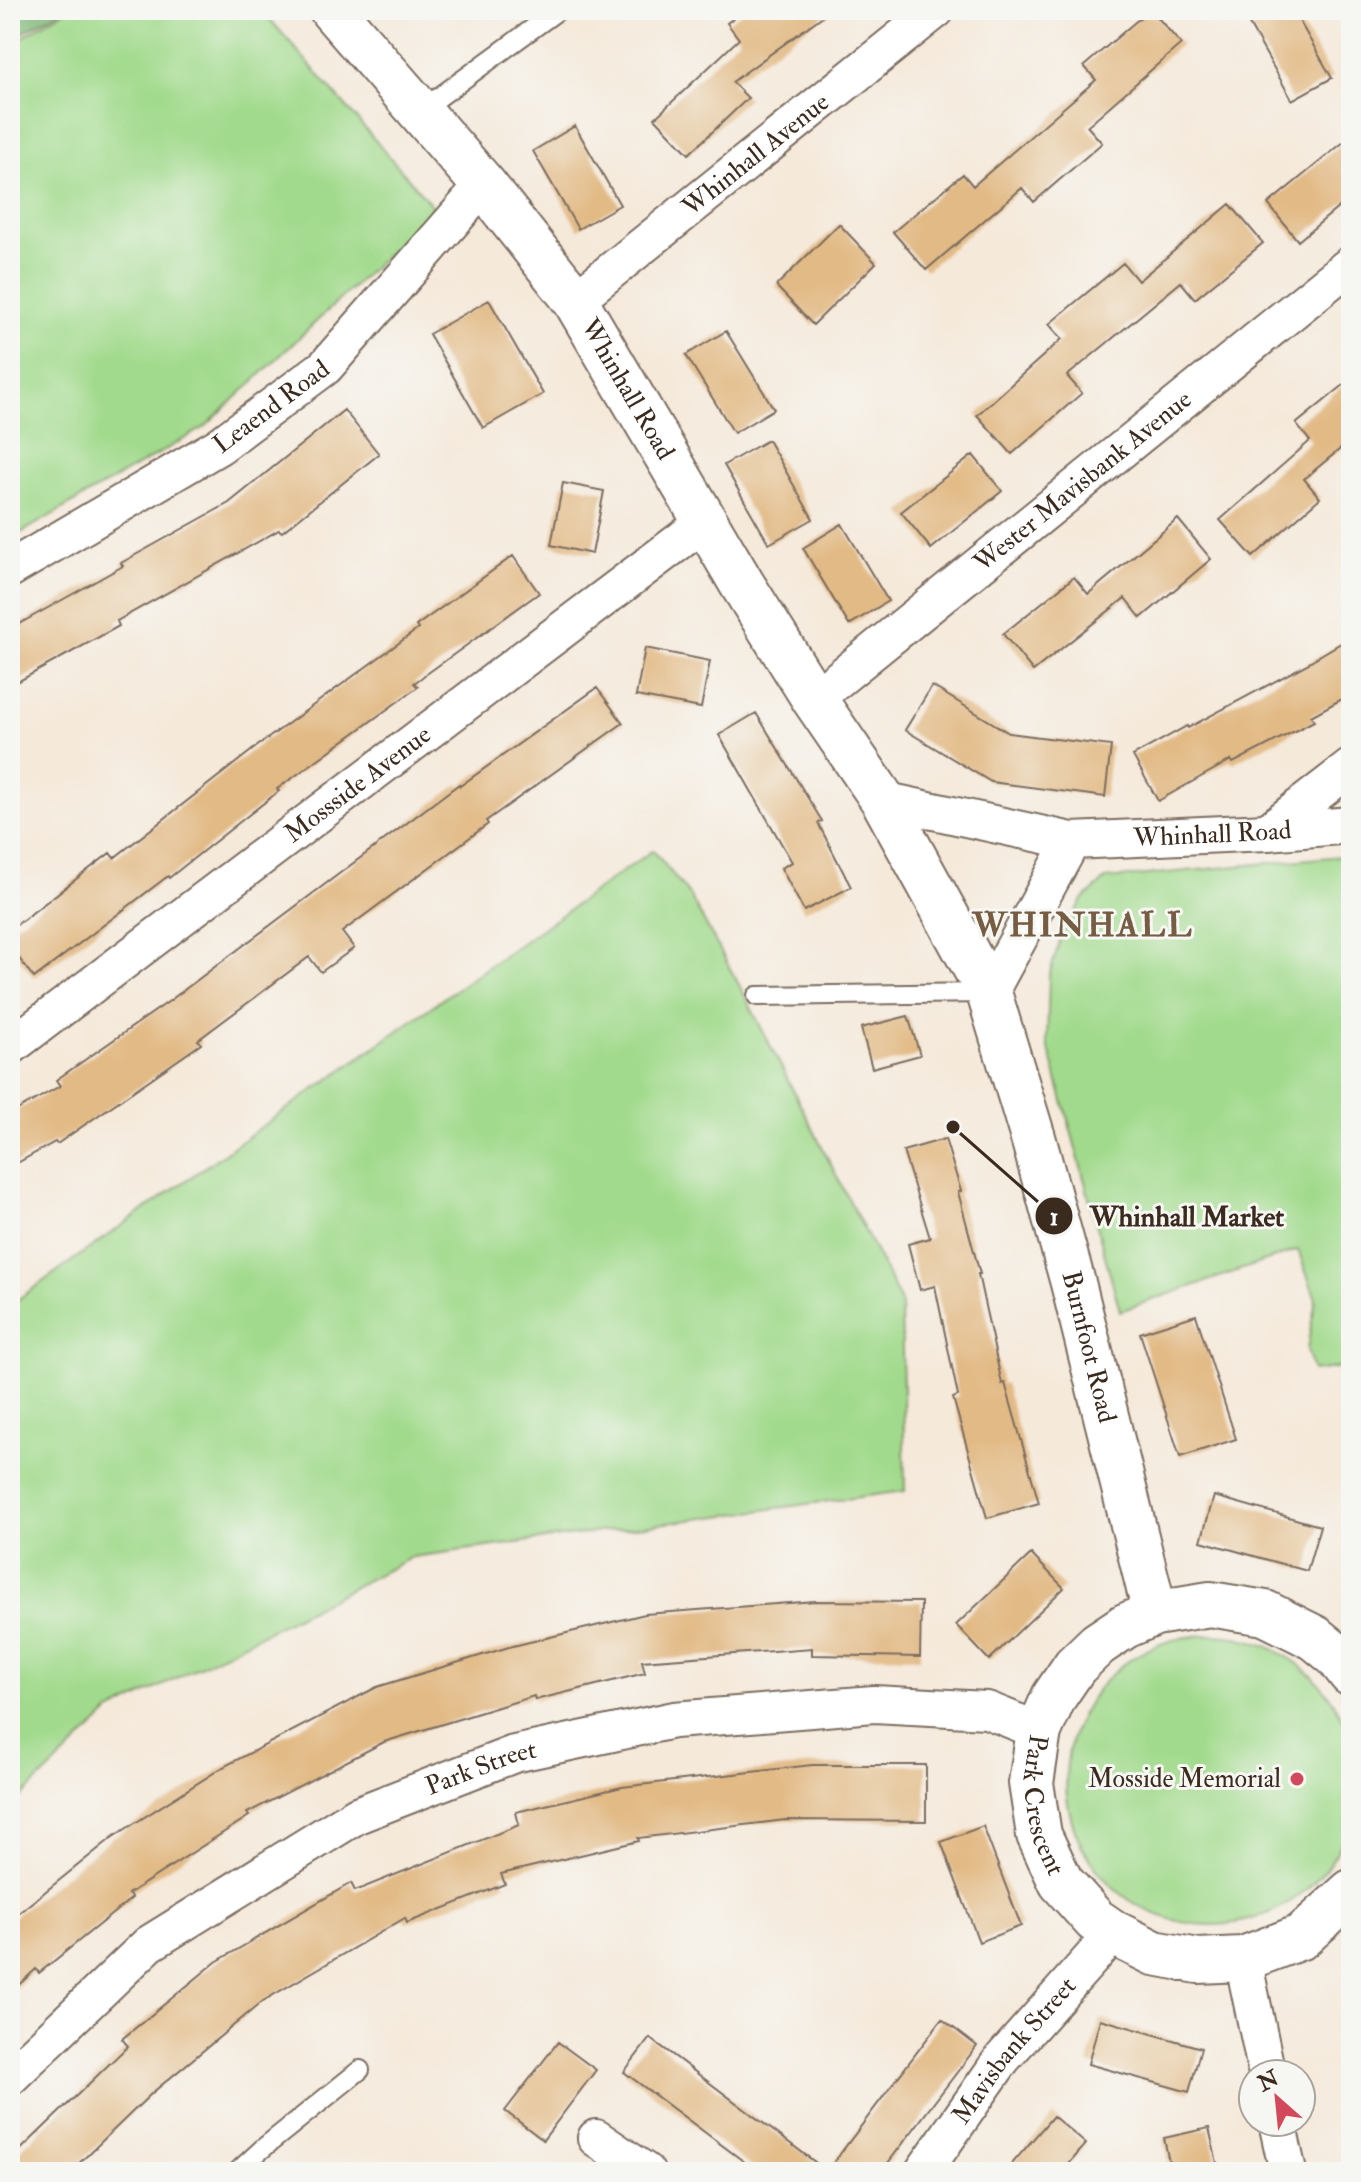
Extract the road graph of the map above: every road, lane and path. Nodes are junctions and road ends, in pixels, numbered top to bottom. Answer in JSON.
{"nodes":[{"id":1,"x":332,"y":10,"type":"edge"},
{"id":2,"x":558,"y":10,"type":"edge"},
{"id":3,"x":936,"y":10,"type":"edge"},
{"id":4,"x":420,"y":111,"type":"junction"},
{"id":5,"x":484,"y":185,"type":"junction"},
{"id":6,"x":1351,"y":264,"type":"edge"},
{"id":7,"x":575,"y":300,"type":"junction"},
{"id":8,"x":705,"y":522,"type":"junction"},
{"id":9,"x":10,"y":569,"type":"edge"},
{"id":10,"x":814,"y":699,"type":"junction"},
{"id":11,"x":1351,"y":767,"type":"edge"},
{"id":12,"x":883,"y":800,"type":"junction"},
{"id":13,"x":1351,"y":825,"type":"edge"},
{"id":14,"x":1267,"y":832,"type":"junction"},
{"id":15,"x":1072,"y":841,"type":"junction"},
{"id":16,"x":943,"y":906,"type":"joint"},
{"id":17,"x":989,"y":993,"type":"junction"},
{"id":18,"x":757,"y":996,"type":"dead end"},
{"id":19,"x":10,"y":1047,"type":"edge"},
{"id":20,"x":1155,"y":1613,"type":"junction"},
{"id":21,"x":1346,"y":1657,"type":"edge"},
{"id":22,"x":1039,"y":1731,"type":"junction"},
{"id":23,"x":1351,"y":1892,"type":"edge"},
{"id":24,"x":1114,"y":1933,"type":"junction"},
{"id":25,"x":1243,"y":1959,"type":"junction"},
{"id":26,"x":1264,"y":2058,"type":"edge"},
{"id":27,"x":360,"y":2070,"type":"dead end"},
{"id":28,"x":10,"y":2077,"type":"edge"},
{"id":29,"x":596,"y":2138,"type":"dead end"},
{"id":30,"x":1281,"y":2138,"type":"edge"},
{"id":31,"x":237,"y":2172,"type":"edge"},
{"id":32,"x":646,"y":2172,"type":"edge"},
{"id":33,"x":923,"y":2172,"type":"edge"},
{"id":34,"x":1288,"y":2172,"type":"edge"}],
"edges":[{"from":1,"to":4,"type":"street","name":"Whinhall Road"},
{"from":2,"to":4,"type":"lane"},
{"from":3,"to":7,"type":"street","name":"Whinhall Avenue"},
{"from":4,"to":5,"type":"street","name":"Whinhall Road"},
{"from":5,"to":7,"type":"street","name":"Whinhall Road"},
{"from":5,"to":9,"type":"street","name":"Leaend Road"},
{"from":6,"to":10,"type":"street","name":"Wester Mavisbank Avenue"},
{"from":7,"to":8,"type":"street","name":"Whinhall Road"},
{"from":8,"to":10,"type":"street","name":"Whinhall Road"},
{"from":8,"to":19,"type":"street","name":"Mossside Avenue"},
{"from":10,"to":12,"type":"street","name":"Whinhall Road"},
{"from":11,"to":14,"type":"street"},
{"from":12,"to":15,"type":"street","name":"Whinhall Road"},
{"from":12,"to":16,"type":"street","name":"Whinhall Road"},
{"from":13,"to":14,"type":"street","name":"Whinhall Road"},
{"from":14,"to":15,"type":"street","name":"Whinhall Road"},
{"from":15,"to":17,"type":"street"},
{"from":16,"to":17,"type":"street","name":"Burnfoot Road"},
{"from":17,"to":18,"type":"lane"},
{"from":17,"to":20,"type":"street","name":"Burnfoot Road"},
{"from":20,"to":21,"type":"street","name":"Park Crescent"},
{"from":20,"to":22,"type":"street","name":"Park Crescent"},
{"from":22,"to":24,"type":"street","name":"Park Crescent"},
{"from":22,"to":28,"type":"street","name":"Park Street"},
{"from":23,"to":25,"type":"street","name":"Park Crescent"},
{"from":24,"to":25,"type":"street","name":"Park Crescent"},
{"from":24,"to":33,"type":"street","name":"Mavisbank Street"},
{"from":25,"to":26,"type":"street"},
{"from":27,"to":31,"type":"lane"},
{"from":29,"to":32,"type":"street"},
{"from":30,"to":34,"type":"street"}]}
